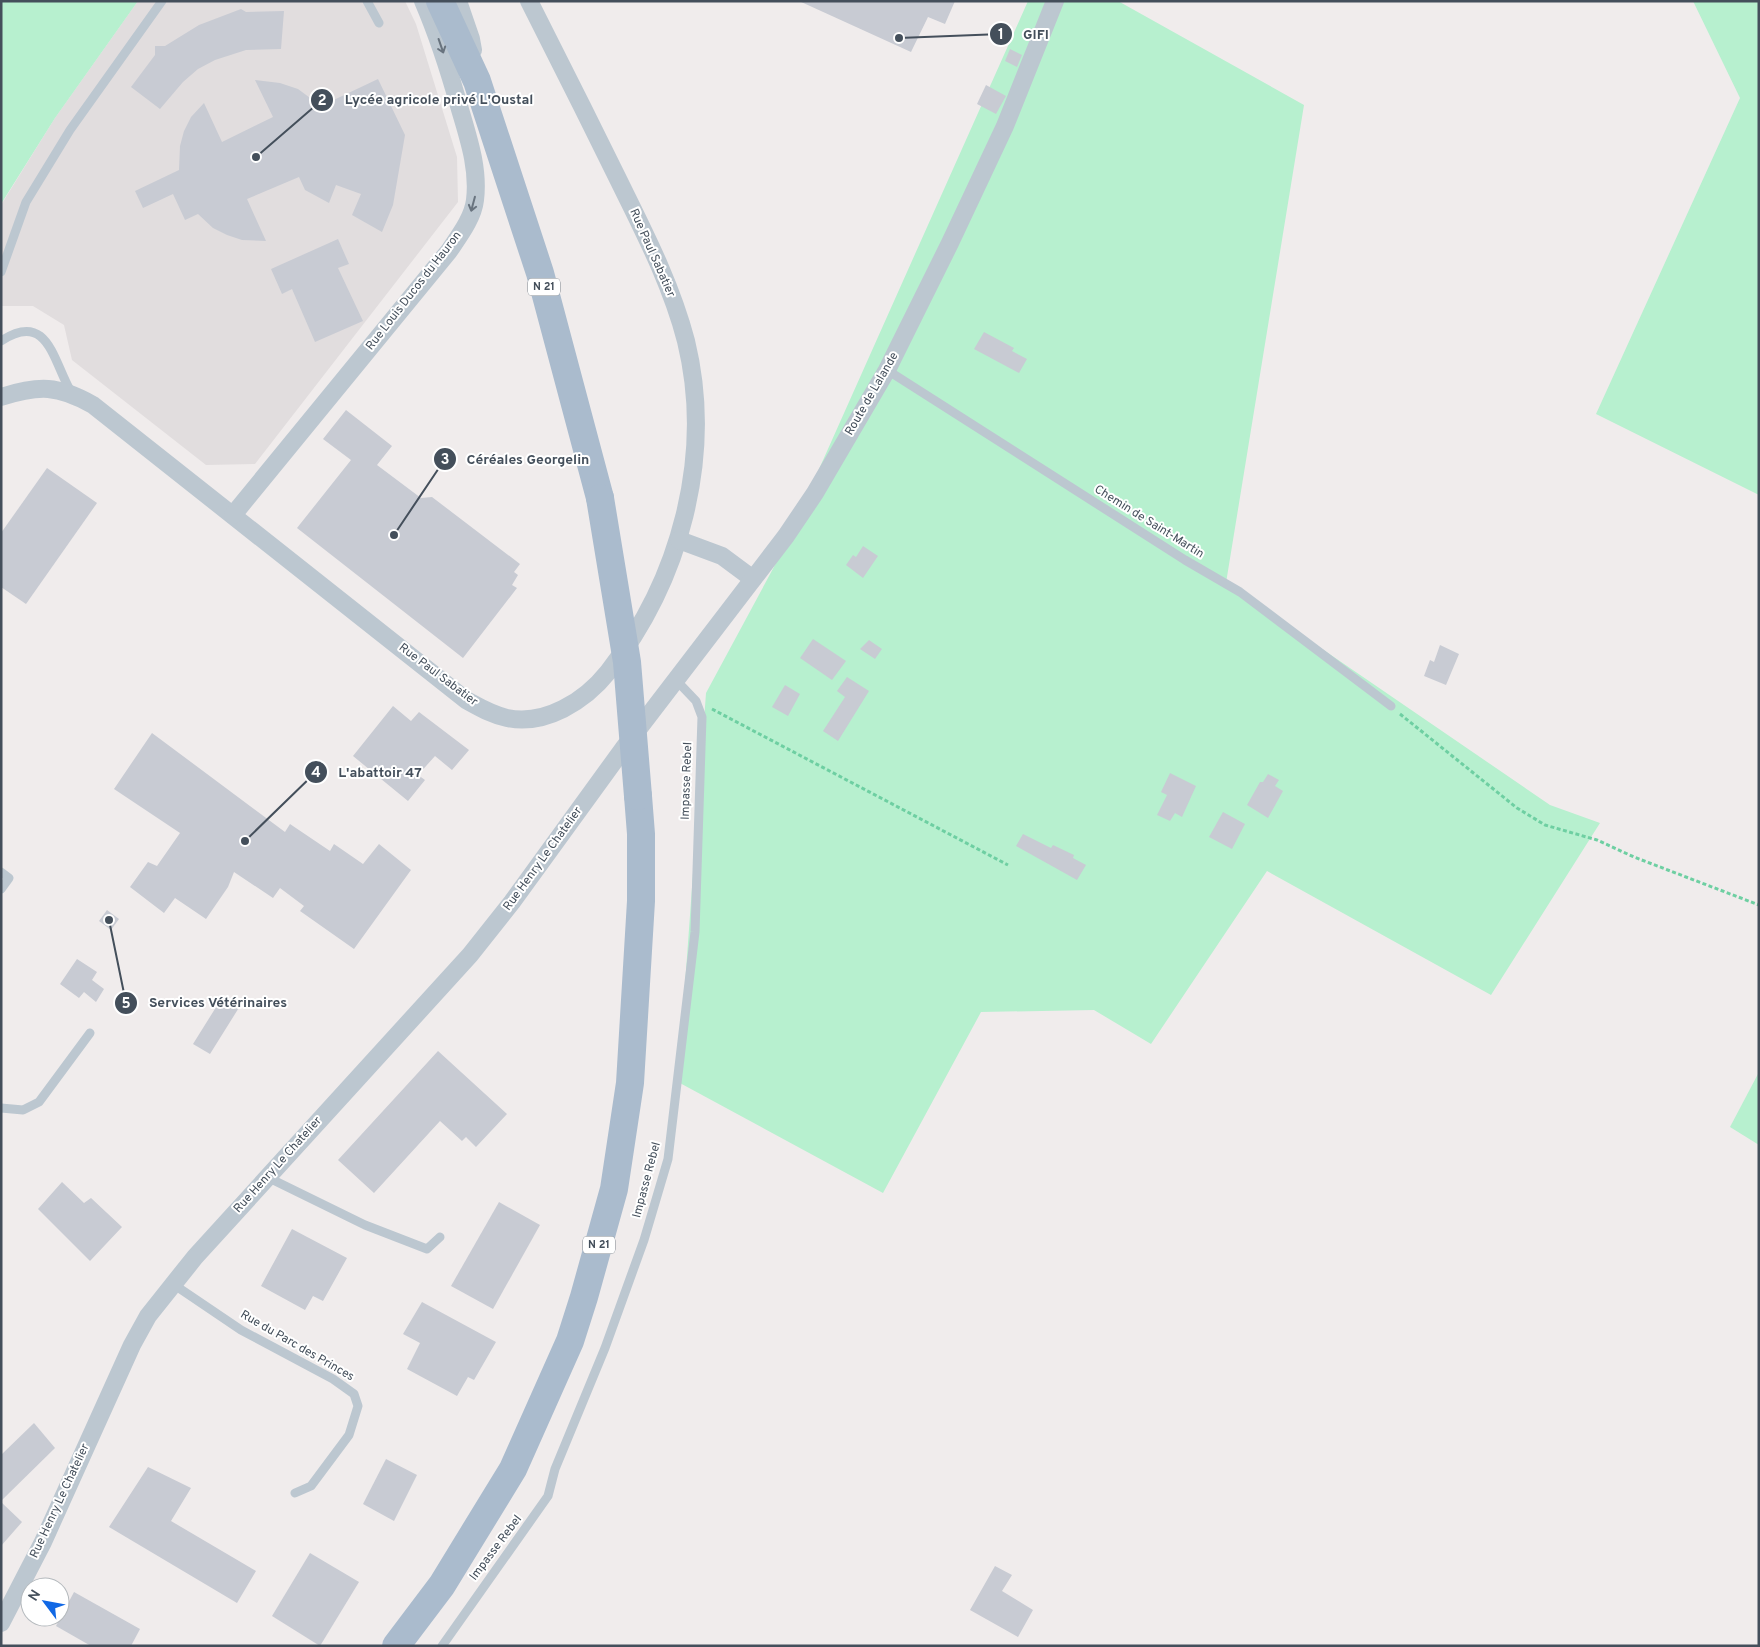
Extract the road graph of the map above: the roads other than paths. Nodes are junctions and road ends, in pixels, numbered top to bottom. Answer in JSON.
{"nodes":[{"id":1,"x":162,"y":1,"type":"edge"},
{"id":2,"x":367,"y":1,"type":"edge"},
{"id":3,"x":423,"y":1,"type":"edge"},
{"id":4,"x":440,"y":1,"type":"edge"},
{"id":5,"x":458,"y":1,"type":"edge"},
{"id":6,"x":529,"y":1,"type":"edge"},
{"id":7,"x":1055,"y":1,"type":"edge"},
{"id":8,"x":379,"y":23,"type":"dead end"},
{"id":9,"x":477,"y":80,"type":"junction"},
{"id":10,"x":1,"y":272,"type":"edge"},
{"id":11,"x":1,"y":341,"type":"edge"},
{"id":12,"x":887,"y":370,"type":"junction"},
{"id":13,"x":71,"y":392,"type":"junction"},
{"id":14,"x":1,"y":397,"type":"edge"},
{"id":15,"x":233,"y":515,"type":"junction"},
{"id":16,"x":679,"y":540,"type":"junction"},
{"id":17,"x":753,"y":579,"type":"junction"},
{"id":18,"x":676,"y":680,"type":"junction"},
{"id":19,"x":1390,"y":706,"type":"road end"},
{"id":20,"x":622,"y":749,"type":"joint"},
{"id":21,"x":1,"y":872,"type":"edge"},
{"id":22,"x":1,"y":889,"type":"edge"},
{"id":23,"x":90,"y":1034,"type":"dead end"},
{"id":24,"x":1,"y":1108,"type":"edge"},
{"id":25,"x":268,"y":1177,"type":"junction"},
{"id":26,"x":440,"y":1237,"type":"dead end"},
{"id":27,"x":173,"y":1284,"type":"junction"},
{"id":28,"x":294,"y":1493,"type":"dead end"},
{"id":29,"x":1,"y":1623,"type":"edge"},
{"id":30,"x":396,"y":1646,"type":"edge"},
{"id":31,"x":442,"y":1646,"type":"edge"}],
"edges":[{"from":1,"to":10,"type":"lane"},
{"from":2,"to":8,"type":"lane"},
{"from":3,"to":15,"type":"street","name":"Rue Louis Ducos du Hauron","one_way":true},
{"from":4,"to":9,"type":"main road","number":"N 21"},
{"from":5,"to":9,"type":"street"},
{"from":6,"to":16,"type":"street","name":"Rue Paul Sabatier"},
{"from":7,"to":12,"type":"street","name":"Route de Lalande"},
{"from":9,"to":30,"type":"main road","number":"N 21","bridge":true},
{"from":11,"to":13,"type":"lane"},
{"from":12,"to":17,"type":"street","name":"Route de Lalande"},
{"from":12,"to":19,"type":"lane","name":"Chemin de Saint-Martin"},
{"from":13,"to":14,"type":"street","name":"Rue Paul Sabatier"},
{"from":13,"to":15,"type":"street","name":"Rue Paul Sabatier"},
{"from":15,"to":16,"type":"street","name":"Rue Paul Sabatier"},
{"from":16,"to":17,"type":"street"},
{"from":17,"to":18,"type":"street","name":"Route de Lalande"},
{"from":18,"to":20,"type":"street","name":"Route de Lalande"},
{"from":18,"to":31,"type":"lane","name":"Impasse Rebel"},
{"from":20,"to":25,"type":"street","name":"Rue Henry Le Chatelier"},
{"from":21,"to":22,"type":"lane"},
{"from":23,"to":24,"type":"lane"},
{"from":25,"to":26,"type":"lane"},
{"from":25,"to":27,"type":"street","name":"Rue Henry Le Chatelier"},
{"from":27,"to":28,"type":"lane","name":"Rue du Parc des Princes"},
{"from":27,"to":29,"type":"street","name":"Rue Henry Le Chatelier"}]}
